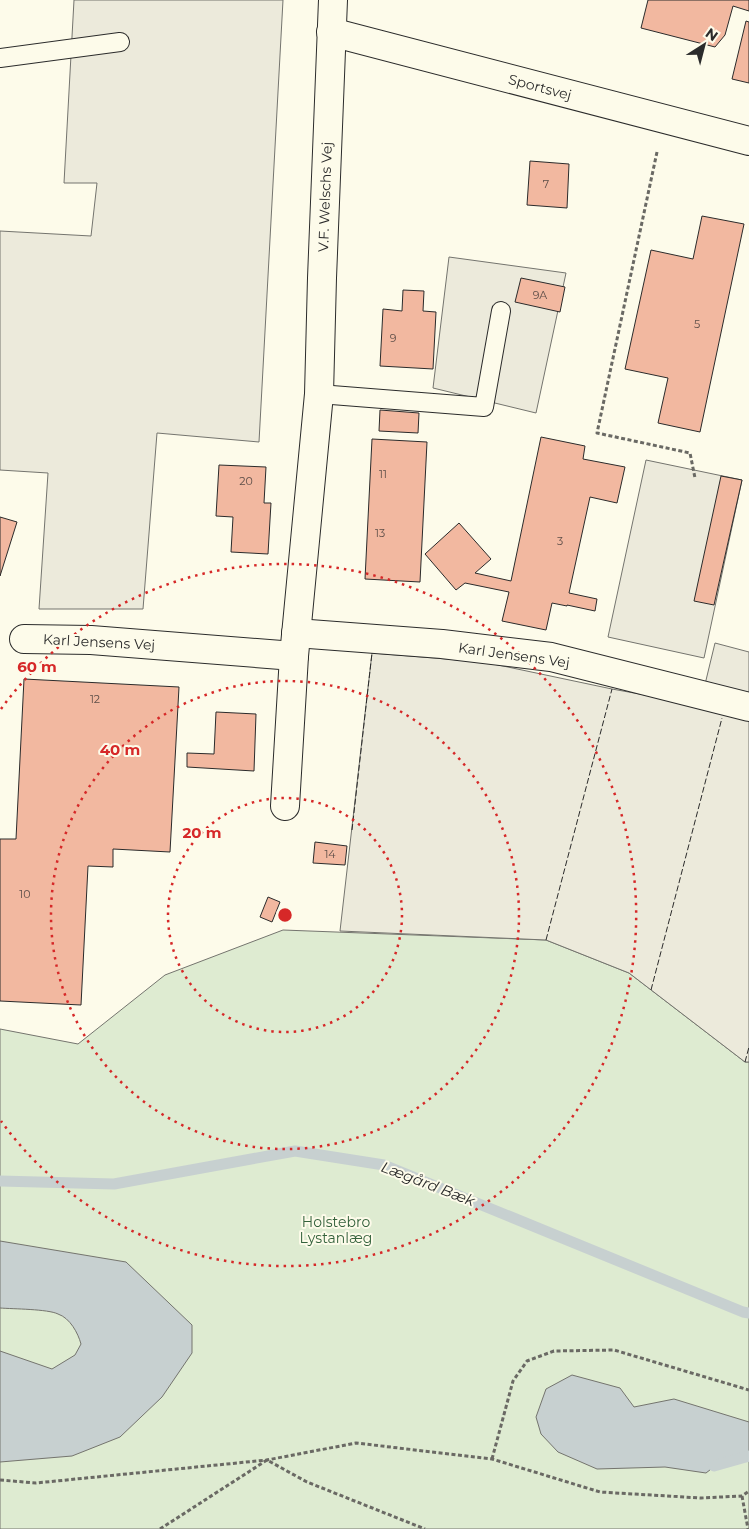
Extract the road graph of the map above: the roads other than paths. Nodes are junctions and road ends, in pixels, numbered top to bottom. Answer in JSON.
{"nodes":[{"id":1,"x":333,"y":0,"type":"edge"},
{"id":2,"x":331,"y":32,"type":"junction"},
{"id":3,"x":120,"y":42,"type":"dead end"},
{"id":4,"x":0,"y":58,"type":"edge"},
{"id":5,"x":749,"y":141,"type":"edge"},
{"id":6,"x":500,"y":311,"type":"dead end"},
{"id":7,"x":319,"y":394,"type":"junction"},
{"id":8,"x":24,"y":639,"type":"dead end"},
{"id":9,"x":295,"y":645,"type":"junction"},
{"id":10,"x":749,"y":707,"type":"edge"},
{"id":11,"x":285,"y":806,"type":"dead end"}],
"edges":[{"from":1,"to":2,"type":"street","name":"V.F. Welschs Vej"},
{"from":2,"to":5,"type":"street","name":"Sportsvej"},
{"from":2,"to":7,"type":"street","name":"V.F. Welschs Vej"},
{"from":3,"to":4,"type":"lane"},
{"from":6,"to":7,"type":"lane"},
{"from":7,"to":9,"type":"street","name":"V.F. Welschs Vej"},
{"from":8,"to":9,"type":"street","name":"Karl Jensens Vej"},
{"from":9,"to":10,"type":"street","name":"Karl Jensens Vej"},
{"from":9,"to":11,"type":"street"}]}
